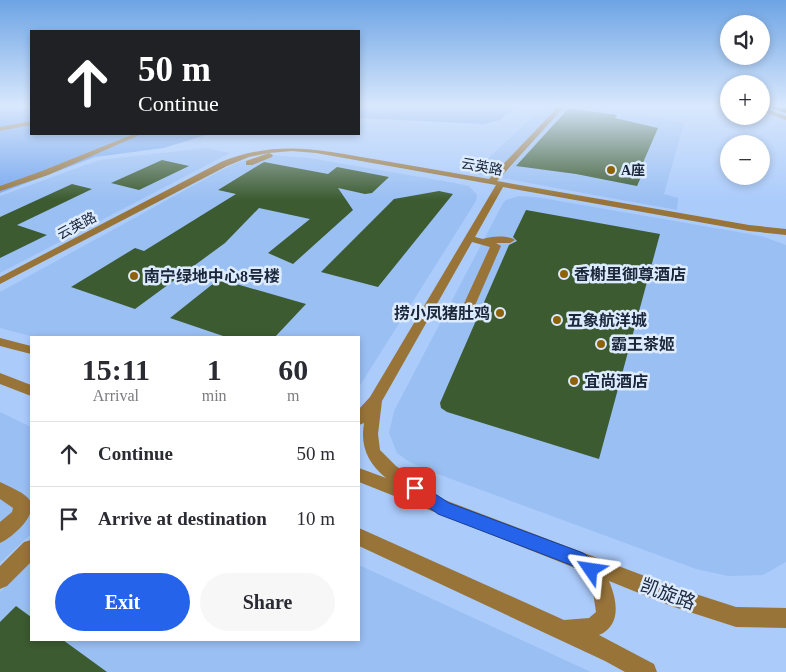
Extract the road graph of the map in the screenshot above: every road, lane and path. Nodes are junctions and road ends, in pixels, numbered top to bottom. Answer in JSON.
{"nodes":[{"id":1,"x":131,"y":137,"type":"edge"},
{"id":2,"x":535,"y":137,"type":"edge"},
{"id":3,"x":329,"y":154,"type":"junction"},
{"id":4,"x":249,"y":164,"type":"dead end"},
{"id":5,"x":496,"y":184,"type":"junction"},
{"id":6,"x":0,"y":189,"type":"edge"},
{"id":7,"x":749,"y":228,"type":"junction"},
{"id":8,"x":786,"y":232,"type":"edge"},
{"id":9,"x":470,"y":238,"type":"junction"},
{"id":10,"x":510,"y":240,"type":"dead end"},
{"id":11,"x":786,"y":240,"type":"edge"},
{"id":12,"x":0,"y":282,"type":"edge"},
{"id":13,"x":467,"y":310,"type":"dead end"},
{"id":14,"x":0,"y":342,"type":"edge"},
{"id":15,"x":30,"y":350,"type":"edge"},
{"id":16,"x":0,"y":378,"type":"edge"},
{"id":17,"x":30,"y":391,"type":"edge"},
{"id":18,"x":375,"y":402,"type":"junction"},
{"id":19,"x":360,"y":418,"type":"edge"},
{"id":20,"x":360,"y":475,"type":"edge"},
{"id":21,"x":0,"y":490,"type":"edge"},
{"id":22,"x":444,"y":508,"type":"junction"},
{"id":23,"x":0,"y":534,"type":"edge"},
{"id":24,"x":360,"y":538,"type":"edge"},
{"id":25,"x":30,"y":550,"type":"edge"},
{"id":26,"x":577,"y":559,"type":"junction"},
{"id":27,"x":0,"y":579,"type":"edge"},
{"id":28,"x":786,"y":618,"type":"edge"},
{"id":29,"x":564,"y":630,"type":"junction"},
{"id":30,"x":646,"y":672,"type":"edge"}],
"edges":[{"from":1,"to":6,"type":"street"},
{"from":2,"to":5,"type":"street"},
{"from":3,"to":4,"type":"street"},
{"from":3,"to":5,"type":"street","name":"云英路"},
{"from":3,"to":12,"type":"street","name":"云英路"},
{"from":5,"to":7,"type":"street","name":"云英路"},
{"from":5,"to":9,"type":"street"},
{"from":7,"to":8,"type":"street"},
{"from":7,"to":11,"type":"street"},
{"from":9,"to":10,"type":"street"},
{"from":9,"to":13,"type":"street"},
{"from":9,"to":18,"type":"street"},
{"from":14,"to":15,"type":"street"},
{"from":16,"to":17,"type":"street"},
{"from":18,"to":19,"type":"street"},
{"from":18,"to":22,"type":"street"},
{"from":20,"to":22,"type":"street","name":"凯旋路"},
{"from":21,"to":23,"type":"street"},
{"from":22,"to":26,"type":"street","name":"凯旋路"},
{"from":24,"to":29,"type":"street"},
{"from":25,"to":27,"type":"street"},
{"from":26,"to":28,"type":"street","name":"凯旋路"},
{"from":26,"to":29,"type":"street"},
{"from":29,"to":30,"type":"street"}]}
